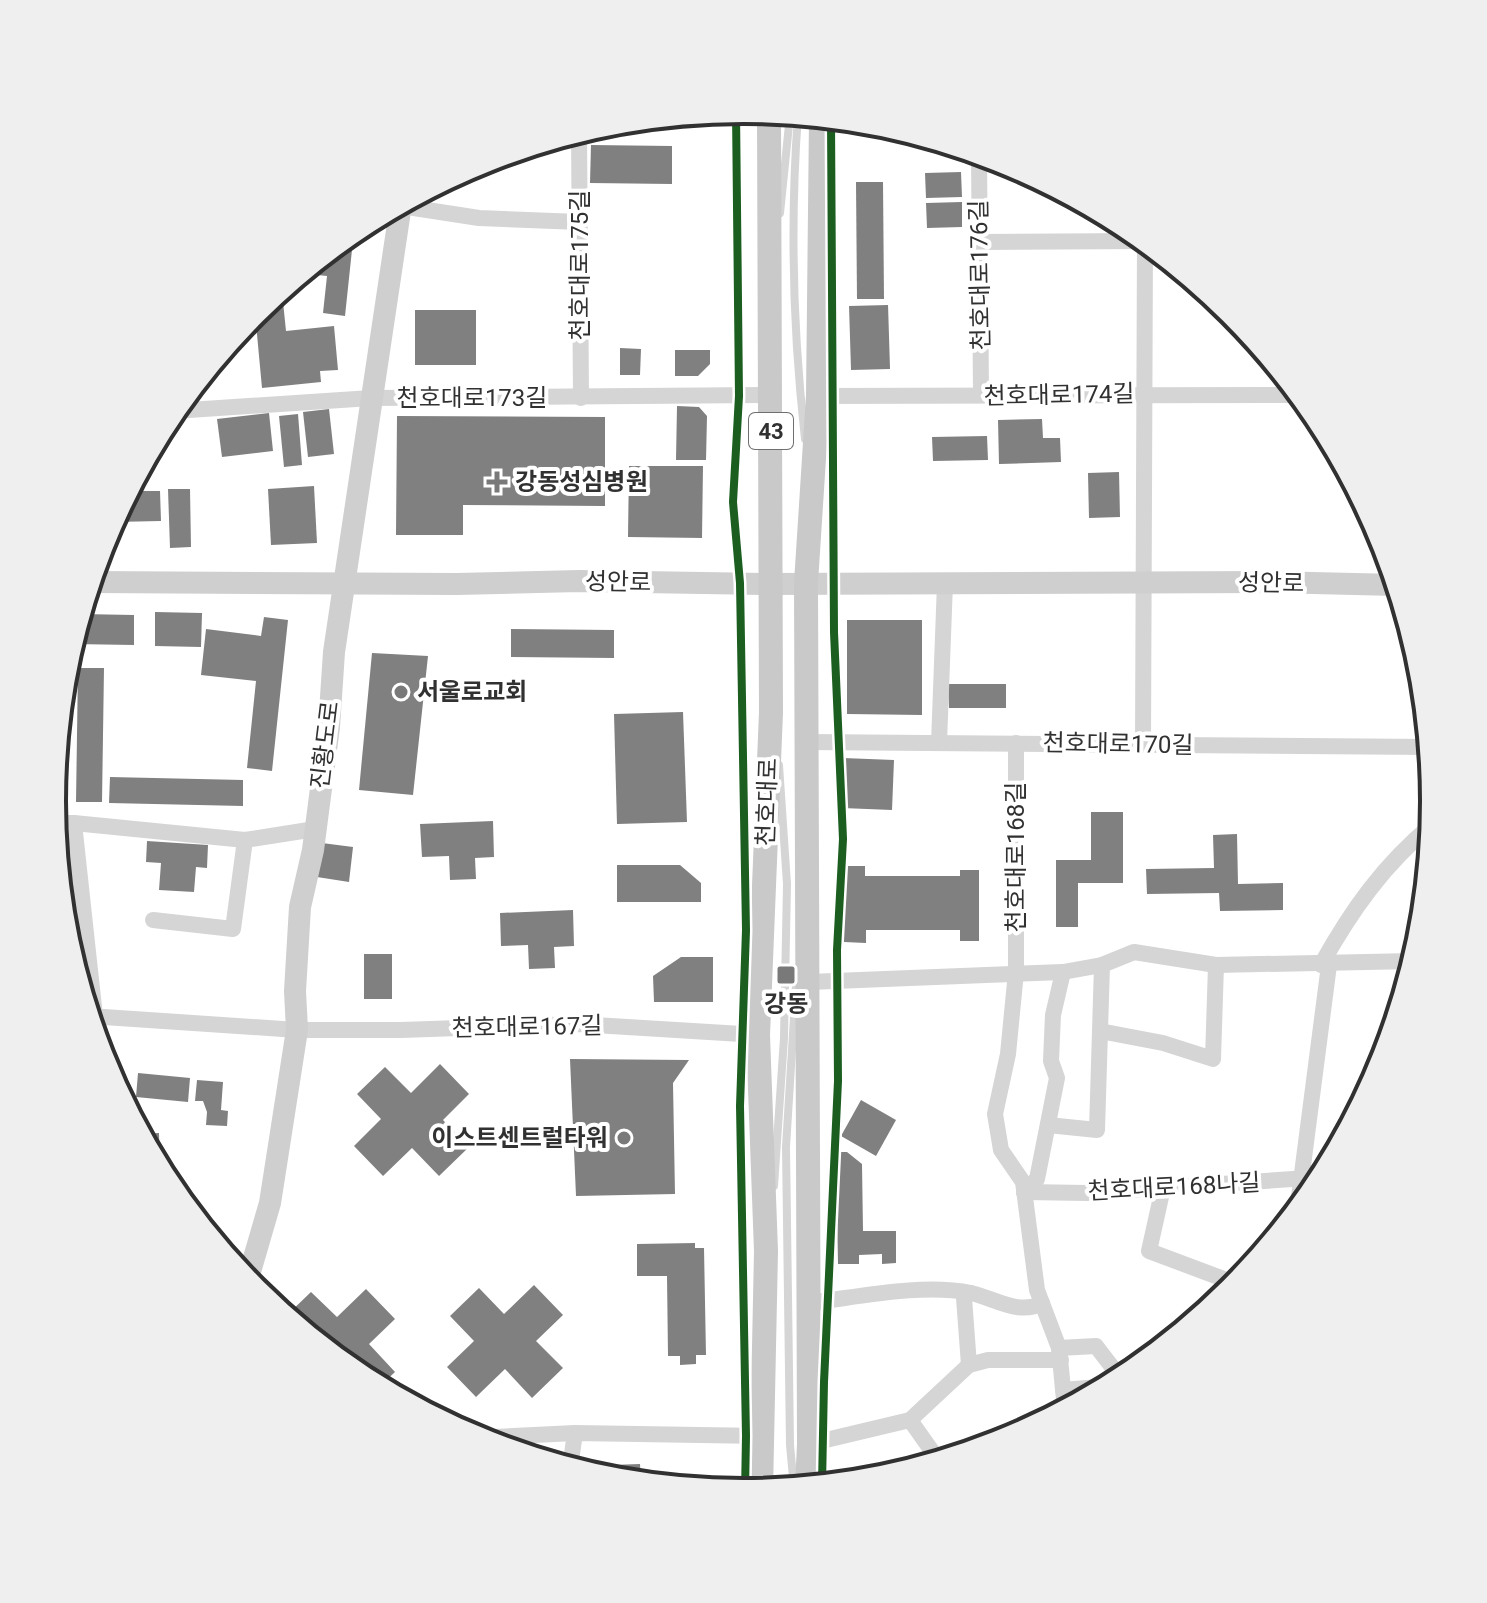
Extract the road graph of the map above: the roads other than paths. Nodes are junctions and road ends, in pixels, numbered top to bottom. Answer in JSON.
{"nodes":[{"id":1,"x":769,"y":125,"type":"edge"},
{"id":2,"x":789,"y":125,"type":"edge"},
{"id":3,"x":798,"y":126,"type":"edge"},
{"id":4,"x":821,"y":129,"type":"edge"},
{"id":5,"x":579,"y":144,"type":"edge"},
{"id":6,"x":979,"y":167,"type":"edge"},
{"id":7,"x":418,"y":208,"type":"edge"},
{"id":8,"x":399,"y":219,"type":"edge"},
{"id":9,"x":580,"y":222,"type":"junction"},
{"id":10,"x":1124,"y":241,"type":"edge"},
{"id":11,"x":979,"y":242,"type":"junction"},
{"id":12,"x":1145,"y":256,"type":"edge"},
{"id":13,"x":770,"y":278,"type":"junction"},
{"id":14,"x":1145,"y":394,"type":"junction"},
{"id":15,"x":771,"y":395,"type":"junction"},
{"id":16,"x":981,"y":395,"type":"junction"},
{"id":17,"x":1285,"y":395,"type":"edge"},
{"id":18,"x":818,"y":396,"type":"junction"},
{"id":19,"x":371,"y":398,"type":"junction"},
{"id":20,"x":581,"y":398,"type":"junction"},
{"id":21,"x":191,"y":410,"type":"edge"},
{"id":22,"x":811,"y":487,"type":"junction"},
{"id":23,"x":103,"y":582,"type":"edge"},
{"id":24,"x":345,"y":582,"type":"junction"},
{"id":25,"x":806,"y":583,"type":"junction"},
{"id":26,"x":945,"y":583,"type":"junction"},
{"id":27,"x":769,"y":584,"type":"junction"},
{"id":28,"x":1145,"y":584,"type":"junction"},
{"id":29,"x":1385,"y":585,"type":"edge"},
{"id":30,"x":771,"y":712,"type":"junction"},
{"id":31,"x":806,"y":742,"type":"junction"},
{"id":32,"x":939,"y":743,"type":"junction"},
{"id":33,"x":1016,"y":743,"type":"junction"},
{"id":34,"x":1143,"y":745,"type":"junction"},
{"id":35,"x":1419,"y":747,"type":"edge"},
{"id":36,"x":66,"y":823,"type":"edge"},
{"id":37,"x":74,"y":823,"type":"junction"},
{"id":38,"x":315,"y":829,"type":"junction"},
{"id":39,"x":1420,"y":836,"type":"edge"},
{"id":40,"x":245,"y":840,"type":"junction"},
{"id":41,"x":805,"y":867,"type":"junction"},
{"id":42,"x":153,"y":920,"type":"dead end"},
{"id":43,"x":1402,"y":962,"type":"edge"},
{"id":44,"x":1102,"y":965,"type":"junction"},
{"id":45,"x":1216,"y":965,"type":"junction"},
{"id":46,"x":1325,"y":965,"type":"junction"},
{"id":47,"x":88,"y":972,"type":"edge"},
{"id":48,"x":1016,"y":972,"type":"junction"},
{"id":49,"x":1063,"y":972,"type":"junction"},
{"id":50,"x":809,"y":982,"type":"junction"},
{"id":51,"x":101,"y":1017,"type":"edge"},
{"id":52,"x":297,"y":1030,"type":"junction"},
{"id":53,"x":1100,"y":1031,"type":"junction"},
{"id":54,"x":758,"y":1035,"type":"junction"},
{"id":55,"x":1048,"y":1125,"type":"junction"},
{"id":56,"x":1303,"y":1179,"type":"junction"},
{"id":57,"x":1307,"y":1179,"type":"edge"},
{"id":58,"x":1302,"y":1185,"type":"edge"},
{"id":59,"x":1163,"y":1188,"type":"junction"},
{"id":60,"x":1024,"y":1192,"type":"junction"},
{"id":61,"x":766,"y":1251,"type":"junction"},
{"id":62,"x":251,"y":1267,"type":"edge"},
{"id":63,"x":1225,"y":1279,"type":"edge"},
{"id":64,"x":970,"y":1293,"type":"junction"},
{"id":65,"x":809,"y":1303,"type":"junction"},
{"id":66,"x":1042,"y":1303,"type":"junction"},
{"id":67,"x":1060,"y":1354,"type":"junction"},
{"id":68,"x":969,"y":1365,"type":"junction"},
{"id":69,"x":1114,"y":1369,"type":"edge"},
{"id":70,"x":1081,"y":1388,"type":"edge"},
{"id":71,"x":1063,"y":1390,"type":"junction"},
{"id":72,"x":1064,"y":1398,"type":"edge"},
{"id":73,"x":910,"y":1420,"type":"junction"},
{"id":74,"x":575,"y":1433,"type":"junction"},
{"id":75,"x":762,"y":1436,"type":"junction"},
{"id":76,"x":516,"y":1439,"type":"edge"},
{"id":77,"x":809,"y":1444,"type":"junction"},
{"id":78,"x":933,"y":1452,"type":"edge"},
{"id":79,"x":572,"y":1457,"type":"edge"},
{"id":80,"x":808,"y":1476,"type":"edge"},
{"id":81,"x":793,"y":1477,"type":"edge"},
{"id":82,"x":761,"y":1479,"type":"edge"}],
"edges":[{"from":1,"to":13,"type":"main road","name":"천호대로","number":"43"},
{"from":2,"to":13,"type":"lane"},
{"from":3,"to":22,"type":"lane"},
{"from":4,"to":18,"type":"main road","name":"천호대로","number":"43"},
{"from":5,"to":9,"type":"street","name":"천호대로175길"},
{"from":6,"to":11,"type":"street","name":"천호대로176길"},
{"from":7,"to":9,"type":"street","name":"진황도로"},
{"from":8,"to":19,"type":"street","name":"진황도로"},
{"from":9,"to":20,"type":"street","name":"천호대로175길"},
{"from":10,"to":11,"type":"street"},
{"from":11,"to":16,"type":"street","name":"천호대로176길"},
{"from":12,"to":14,"type":"street"},
{"from":13,"to":15,"type":"main road","name":"천호대로","number":"43"},
{"from":14,"to":16,"type":"street","name":"천호대로174길"},
{"from":14,"to":17,"type":"street","name":"천호대로174길"},
{"from":14,"to":28,"type":"street"},
{"from":15,"to":20,"type":"street","name":"천호대로173길"},
{"from":15,"to":27,"type":"main road","name":"천호대로","number":"43"},
{"from":16,"to":18,"type":"street","name":"천호대로174길"},
{"from":18,"to":22,"type":"main road","name":"천호대로","number":"43"},
{"from":19,"to":20,"type":"street","name":"천호대로173길"},
{"from":19,"to":21,"type":"street","name":"천호대로173길"},
{"from":19,"to":24,"type":"street","name":"진황도로"},
{"from":22,"to":25,"type":"main road","name":"천호대로","number":"43"},
{"from":23,"to":24,"type":"street","name":"성안로"},
{"from":24,"to":27,"type":"street","name":"성안로"},
{"from":24,"to":38,"type":"street","name":"진황도로"},
{"from":25,"to":26,"type":"street","name":"성안로"},
{"from":25,"to":27,"type":"street","name":"성안로"},
{"from":25,"to":31,"type":"main road","name":"천호대로","number":"43"},
{"from":26,"to":28,"type":"street","name":"성안로"},
{"from":26,"to":32,"type":"street"},
{"from":27,"to":30,"type":"main road","name":"천호대로","number":"43"},
{"from":28,"to":29,"type":"street","name":"성안로"},
{"from":28,"to":34,"type":"street"},
{"from":30,"to":54,"type":"main road","name":"천호대로","number":"43"},
{"from":30,"to":61,"type":"lane"},
{"from":31,"to":32,"type":"street","name":"천호대로170길"},
{"from":31,"to":41,"type":"main road","name":"천호대로","number":"43"},
{"from":32,"to":33,"type":"street","name":"천호대로170길"},
{"from":33,"to":34,"type":"street","name":"천호대로170길"},
{"from":33,"to":48,"type":"street","name":"천호대로168길"},
{"from":34,"to":35,"type":"street","name":"천호대로170길"},
{"from":36,"to":37,"type":"street"},
{"from":37,"to":40,"type":"street"},
{"from":37,"to":47,"type":"street"},
{"from":38,"to":40,"type":"street"},
{"from":38,"to":52,"type":"street","name":"진황도로"},
{"from":39,"to":46,"type":"street"},
{"from":40,"to":42,"type":"street"},
{"from":41,"to":50,"type":"main road","name":"천호대로"},
{"from":41,"to":81,"type":"lane"},
{"from":43,"to":46,"type":"street"},
{"from":44,"to":45,"type":"street"},
{"from":44,"to":49,"type":"street"},
{"from":44,"to":53,"type":"street"},
{"from":45,"to":46,"type":"street"},
{"from":45,"to":53,"type":"street"},
{"from":46,"to":56,"type":"street"},
{"from":48,"to":49,"type":"street"},
{"from":48,"to":50,"type":"street"},
{"from":48,"to":60,"type":"street","name":"천호대로168길"},
{"from":49,"to":55,"type":"street"},
{"from":50,"to":65,"type":"main road","name":"천호대로"},
{"from":51,"to":52,"type":"street","name":"천호대로167길"},
{"from":52,"to":54,"type":"street","name":"천호대로167길"},
{"from":52,"to":62,"type":"street","name":"진황도로"},
{"from":53,"to":55,"type":"street"},
{"from":54,"to":61,"type":"main road","name":"천호대로","number":"43"},
{"from":55,"to":60,"type":"street"},
{"from":56,"to":57,"type":"street","name":"천호대로168나길"},
{"from":56,"to":58,"type":"street"},
{"from":56,"to":59,"type":"street","name":"천호대로168나길"},
{"from":59,"to":60,"type":"street","name":"천호대로168나길"},
{"from":59,"to":63,"type":"street"},
{"from":60,"to":66,"type":"street"},
{"from":61,"to":75,"type":"main road","name":"천호대로","number":"43"},
{"from":64,"to":65,"type":"street"},
{"from":64,"to":66,"type":"street"},
{"from":64,"to":68,"type":"street"},
{"from":65,"to":77,"type":"main road","name":"천호대로"},
{"from":66,"to":67,"type":"street"},
{"from":67,"to":68,"type":"street"},
{"from":67,"to":69,"type":"street"},
{"from":67,"to":71,"type":"street"},
{"from":68,"to":73,"type":"street"},
{"from":70,"to":71,"type":"street"},
{"from":71,"to":72,"type":"street"},
{"from":73,"to":77,"type":"street"},
{"from":73,"to":78,"type":"street"},
{"from":74,"to":75,"type":"street"},
{"from":74,"to":76,"type":"street"},
{"from":74,"to":79,"type":"street"},
{"from":75,"to":82,"type":"main road","name":"천호대로","number":"43"},
{"from":77,"to":80,"type":"main road","name":"천호대로"}]}
